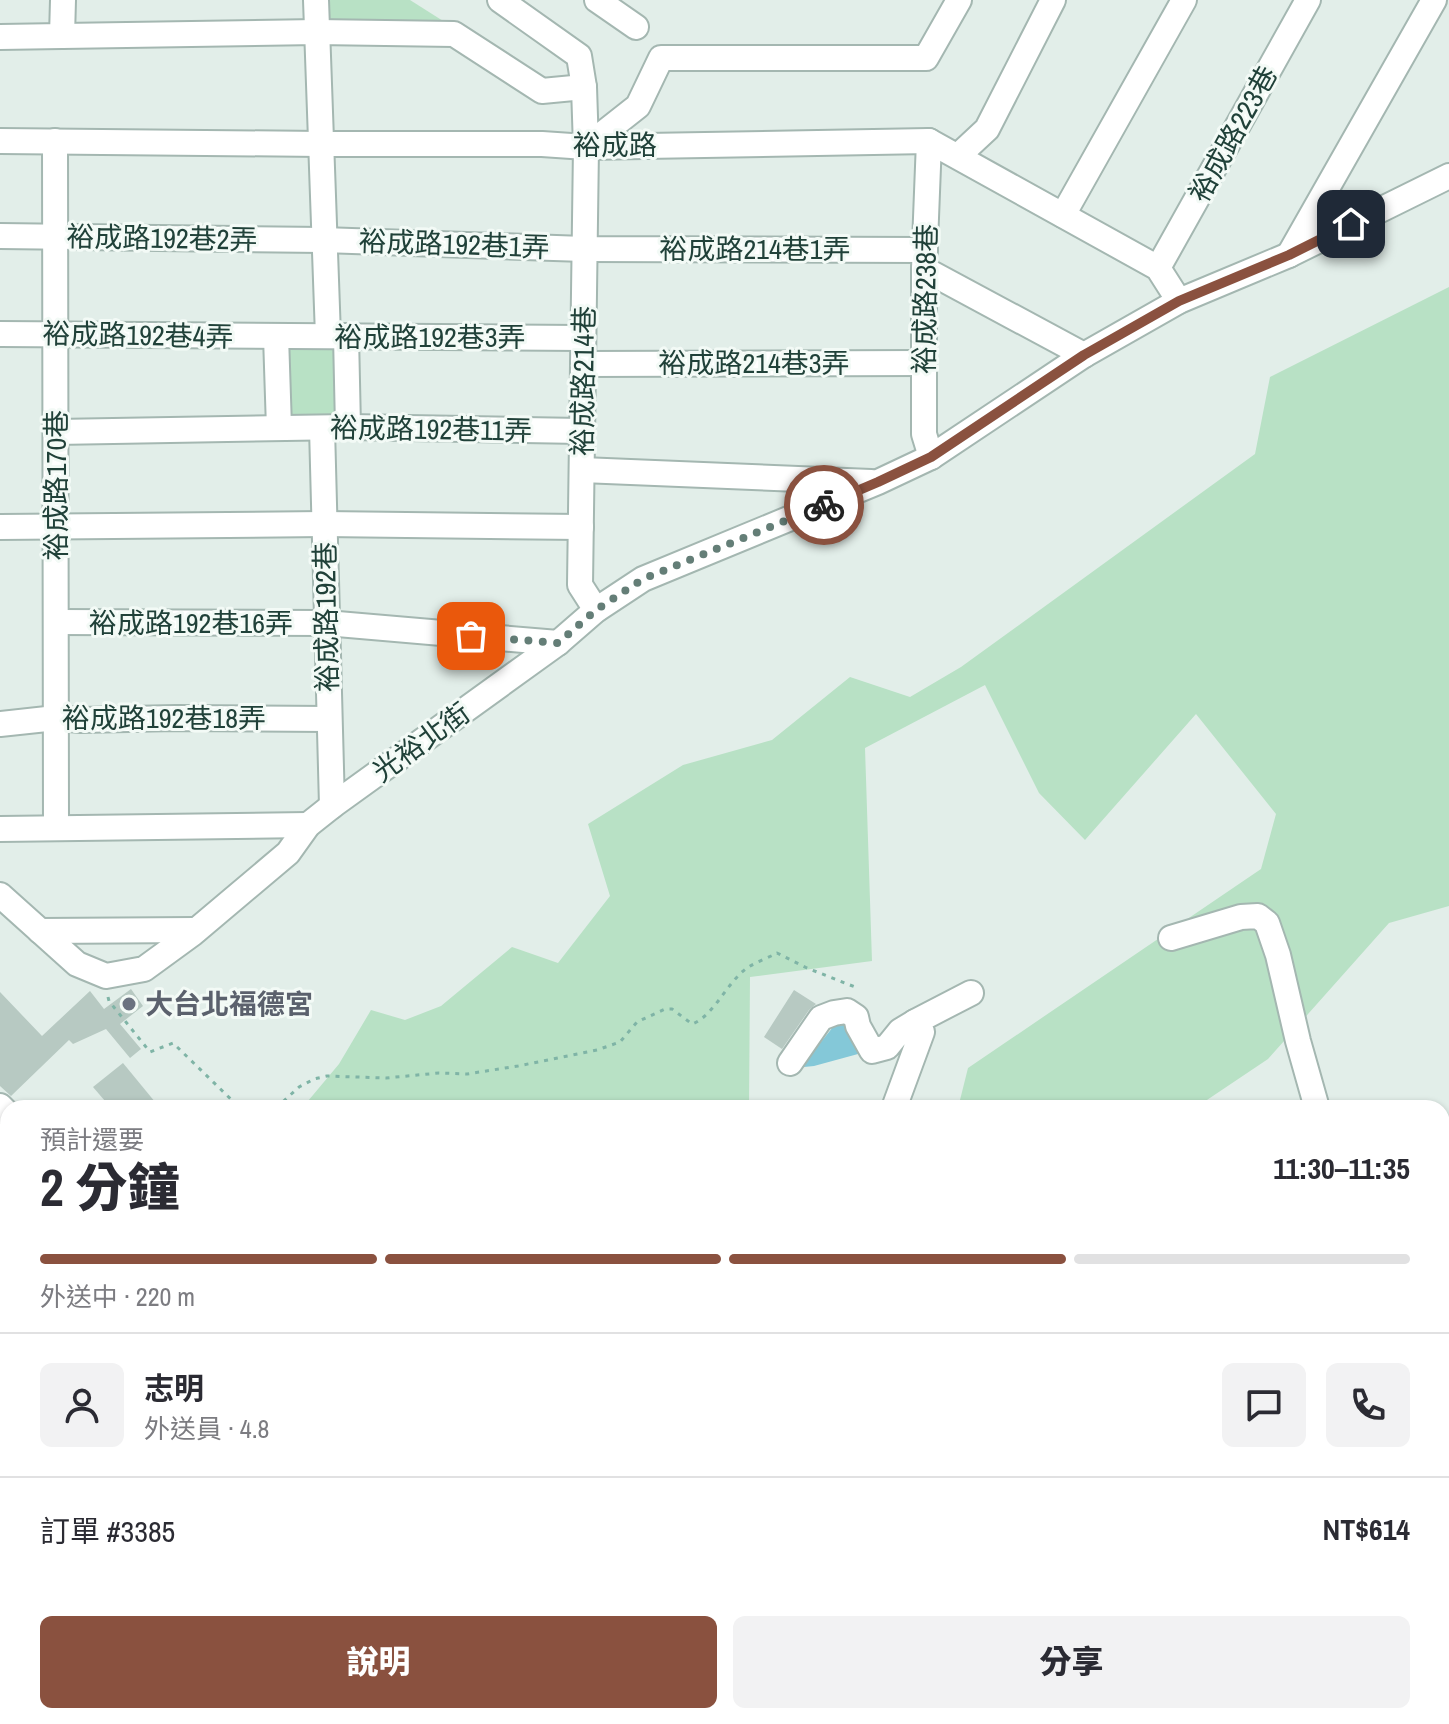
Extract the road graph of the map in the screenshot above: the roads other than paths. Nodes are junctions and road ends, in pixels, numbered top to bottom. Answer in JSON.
{"nodes":[{"id":1,"x":63,"y":0,"type":"edge"},
{"id":2,"x":316,"y":0,"type":"edge"},
{"id":3,"x":500,"y":0,"type":"edge"},
{"id":4,"x":597,"y":0,"type":"edge"},
{"id":5,"x":959,"y":0,"type":"edge"},
{"id":6,"x":1053,"y":0,"type":"edge"},
{"id":7,"x":1184,"y":0,"type":"edge"},
{"id":8,"x":1308,"y":0,"type":"edge"},
{"id":9,"x":1434,"y":0,"type":"edge"},
{"id":10,"x":636,"y":27,"type":"dead end"},
{"id":11,"x":317,"y":32,"type":"junction"},
{"id":12,"x":62,"y":36,"type":"junction"},
{"id":13,"x":0,"y":37,"type":"edge"},
{"id":14,"x":584,"y":87,"type":"junction"},
{"id":15,"x":0,"y":141,"type":"edge"},
{"id":16,"x":55,"y":141,"type":"junction"},
{"id":17,"x":929,"y":141,"type":"junction"},
{"id":18,"x":321,"y":144,"type":"junction"},
{"id":19,"x":586,"y":147,"type":"junction"},
{"id":20,"x":958,"y":156,"type":"junction"},
{"id":21,"x":1449,"y":176,"type":"edge"},
{"id":22,"x":1063,"y":215,"type":"junction"},
{"id":23,"x":0,"y":236,"type":"edge"},
{"id":24,"x":56,"y":236,"type":"junction"},
{"id":25,"x":323,"y":240,"type":"junction"},
{"id":26,"x":584,"y":249,"type":"junction"},
{"id":27,"x":1289,"y":255,"type":"junction"},
{"id":28,"x":925,"y":259,"type":"junction"},
{"id":29,"x":1158,"y":268,"type":"junction"},
{"id":30,"x":1179,"y":301,"type":"junction"},
{"id":31,"x":0,"y":334,"type":"edge"},
{"id":32,"x":56,"y":334,"type":"junction"},
{"id":33,"x":276,"y":336,"type":"junction"},
{"id":34,"x":337,"y":336,"type":"junction"},
{"id":35,"x":583,"y":338,"type":"junction"},
{"id":36,"x":1084,"y":355,"type":"junction"},
{"id":37,"x":924,"y":363,"type":"junction"},
{"id":38,"x":583,"y":364,"type":"junction"},
{"id":39,"x":348,"y":427,"type":"junction"},
{"id":40,"x":279,"y":428,"type":"junction"},
{"id":41,"x":322,"y":428,"type":"junction"},
{"id":42,"x":582,"y":431,"type":"junction"},
{"id":43,"x":56,"y":432,"type":"junction"},
{"id":44,"x":931,"y":457,"type":"junction"},
{"id":45,"x":582,"y":470,"type":"junction"},
{"id":46,"x":878,"y":482,"type":"junction"},
{"id":47,"x":324,"y":524,"type":"junction"},
{"id":48,"x":56,"y":525,"type":"junction"},
{"id":49,"x":0,"y":527,"type":"edge"},
{"id":50,"x":581,"y":527,"type":"junction"},
{"id":51,"x":596,"y":610,"type":"junction"},
{"id":52,"x":56,"y":622,"type":"junction"},
{"id":53,"x":326,"y":623,"type":"junction"},
{"id":54,"x":558,"y":643,"type":"junction"},
{"id":55,"x":56,"y":718,"type":"junction"},
{"id":56,"x":329,"y":719,"type":"junction"},
{"id":57,"x":0,"y":724,"type":"edge"},
{"id":58,"x":0,"y":806,"type":"edge"},
{"id":59,"x":332,"y":806,"type":"junction"},
{"id":60,"x":308,"y":825,"type":"junction"},
{"id":61,"x":56,"y":828,"type":"junction"},
{"id":62,"x":8,"y":829,"type":"edge"},
{"id":63,"x":0,"y":895,"type":"edge"},
{"id":64,"x":196,"y":930,"type":"junction"},
{"id":65,"x":40,"y":931,"type":"junction"},
{"id":66,"x":1171,"y":938,"type":"dead end"},
{"id":67,"x":971,"y":993,"type":"dead end"},
{"id":68,"x":915,"y":1022,"type":"junction"},
{"id":69,"x":790,"y":1063,"type":"dead end"},
{"id":70,"x":897,"y":1100,"type":"edge"},
{"id":71,"x":1315,"y":1100,"type":"edge"}],
"edges":[{"from":1,"to":12,"type":"street"},
{"from":2,"to":11,"type":"street"},
{"from":3,"to":14,"type":"street","name":"裕成路214巷"},
{"from":4,"to":10,"type":"street"},
{"from":5,"to":19,"type":"street"},
{"from":6,"to":20,"type":"street"},
{"from":7,"to":22,"type":"street"},
{"from":8,"to":29,"type":"street","name":"裕成路223巷"},
{"from":9,"to":27,"type":"street"},
{"from":11,"to":12,"type":"street"},
{"from":11,"to":14,"type":"street"},
{"from":11,"to":18,"type":"street"},
{"from":12,"to":13,"type":"street"},
{"from":14,"to":19,"type":"street","name":"裕成路214巷"},
{"from":15,"to":16,"type":"street","name":"裕成路"},
{"from":16,"to":18,"type":"street","name":"裕成路"},
{"from":16,"to":24,"type":"street","name":"裕成路170巷"},
{"from":17,"to":19,"type":"street","name":"裕成路"},
{"from":17,"to":20,"type":"street","name":"裕成路"},
{"from":17,"to":28,"type":"street","name":"裕成路238巷"},
{"from":18,"to":19,"type":"street","name":"裕成路"},
{"from":18,"to":25,"type":"street"},
{"from":19,"to":26,"type":"street","name":"裕成路214巷"},
{"from":20,"to":22,"type":"street","name":"裕成路"},
{"from":21,"to":27,"type":"street","name":"光裕北街"},
{"from":22,"to":29,"type":"street","name":"裕成路"},
{"from":23,"to":24,"type":"street","name":"裕成路192巷2弄"},
{"from":24,"to":25,"type":"street","name":"裕成路192巷2弄"},
{"from":24,"to":32,"type":"street","name":"裕成路170巷"},
{"from":25,"to":26,"type":"street","name":"裕成路192巷1弄"},
{"from":25,"to":34,"type":"street"},
{"from":26,"to":28,"type":"street","name":"裕成路214巷1弄"},
{"from":26,"to":35,"type":"street","name":"裕成路214巷"},
{"from":27,"to":30,"type":"street","name":"光裕北街"},
{"from":28,"to":36,"type":"street"},
{"from":28,"to":37,"type":"street","name":"裕成路238巷"},
{"from":29,"to":30,"type":"street","name":"裕成路"},
{"from":30,"to":36,"type":"street","name":"光裕北街"},
{"from":31,"to":32,"type":"street","name":"裕成路192巷4弄"},
{"from":32,"to":33,"type":"street","name":"裕成路192巷4弄"},
{"from":32,"to":43,"type":"street","name":"裕成路170巷"},
{"from":33,"to":34,"type":"street","name":"裕成路192巷3弄"},
{"from":33,"to":40,"type":"street"},
{"from":34,"to":35,"type":"street","name":"裕成路192巷3弄"},
{"from":34,"to":39,"type":"street"},
{"from":35,"to":38,"type":"street","name":"裕成路214巷"},
{"from":36,"to":44,"type":"street","name":"光裕北街"},
{"from":37,"to":38,"type":"street","name":"裕成路214巷3弄"},
{"from":37,"to":44,"type":"street","name":"裕成路238巷"},
{"from":38,"to":42,"type":"street","name":"裕成路214巷"},
{"from":39,"to":41,"type":"street","name":"裕成路192巷11弄"},
{"from":39,"to":42,"type":"street","name":"裕成路192巷11弄"},
{"from":40,"to":41,"type":"street","name":"裕成路192巷11弄"},
{"from":40,"to":43,"type":"street","name":"裕成路192巷11弄"},
{"from":41,"to":47,"type":"street","name":"裕成路192巷"},
{"from":42,"to":45,"type":"street","name":"裕成路214巷"},
{"from":43,"to":48,"type":"street","name":"裕成路170巷"},
{"from":44,"to":46,"type":"street","name":"光裕北街"},
{"from":45,"to":46,"type":"street"},
{"from":45,"to":50,"type":"street","name":"裕成路214巷"},
{"from":46,"to":51,"type":"street","name":"光裕北街"},
{"from":47,"to":48,"type":"street"},
{"from":47,"to":50,"type":"street"},
{"from":47,"to":53,"type":"street","name":"裕成路192巷"},
{"from":48,"to":49,"type":"street"},
{"from":48,"to":52,"type":"street","name":"裕成路170巷"},
{"from":50,"to":51,"type":"street","name":"裕成路214巷"},
{"from":51,"to":54,"type":"street","name":"光裕北街"},
{"from":52,"to":53,"type":"street","name":"裕成路192巷16弄"},
{"from":52,"to":55,"type":"street","name":"裕成路170巷"},
{"from":53,"to":54,"type":"street","name":"裕成路192巷16弄"},
{"from":53,"to":56,"type":"street","name":"裕成路192巷"},
{"from":54,"to":59,"type":"street","name":"光裕北街"},
{"from":55,"to":56,"type":"street","name":"裕成路192巷18弄"},
{"from":55,"to":57,"type":"street","name":"裕成路192巷18弄"},
{"from":55,"to":61,"type":"street","name":"裕成路170巷"},
{"from":56,"to":59,"type":"street","name":"裕成路192巷"},
{"from":58,"to":62,"type":"street"},
{"from":59,"to":60,"type":"street","name":"光裕北街"},
{"from":60,"to":61,"type":"street"},
{"from":60,"to":64,"type":"street","name":"光裕北街"},
{"from":61,"to":62,"type":"street"},
{"from":63,"to":65,"type":"street"},
{"from":64,"to":65,"type":"street"},
{"from":64,"to":65,"type":"street","name":"光裕北街"},
{"from":66,"to":71,"type":"street"},
{"from":67,"to":68,"type":"street"},
{"from":68,"to":69,"type":"street"},
{"from":68,"to":70,"type":"street"}]}
